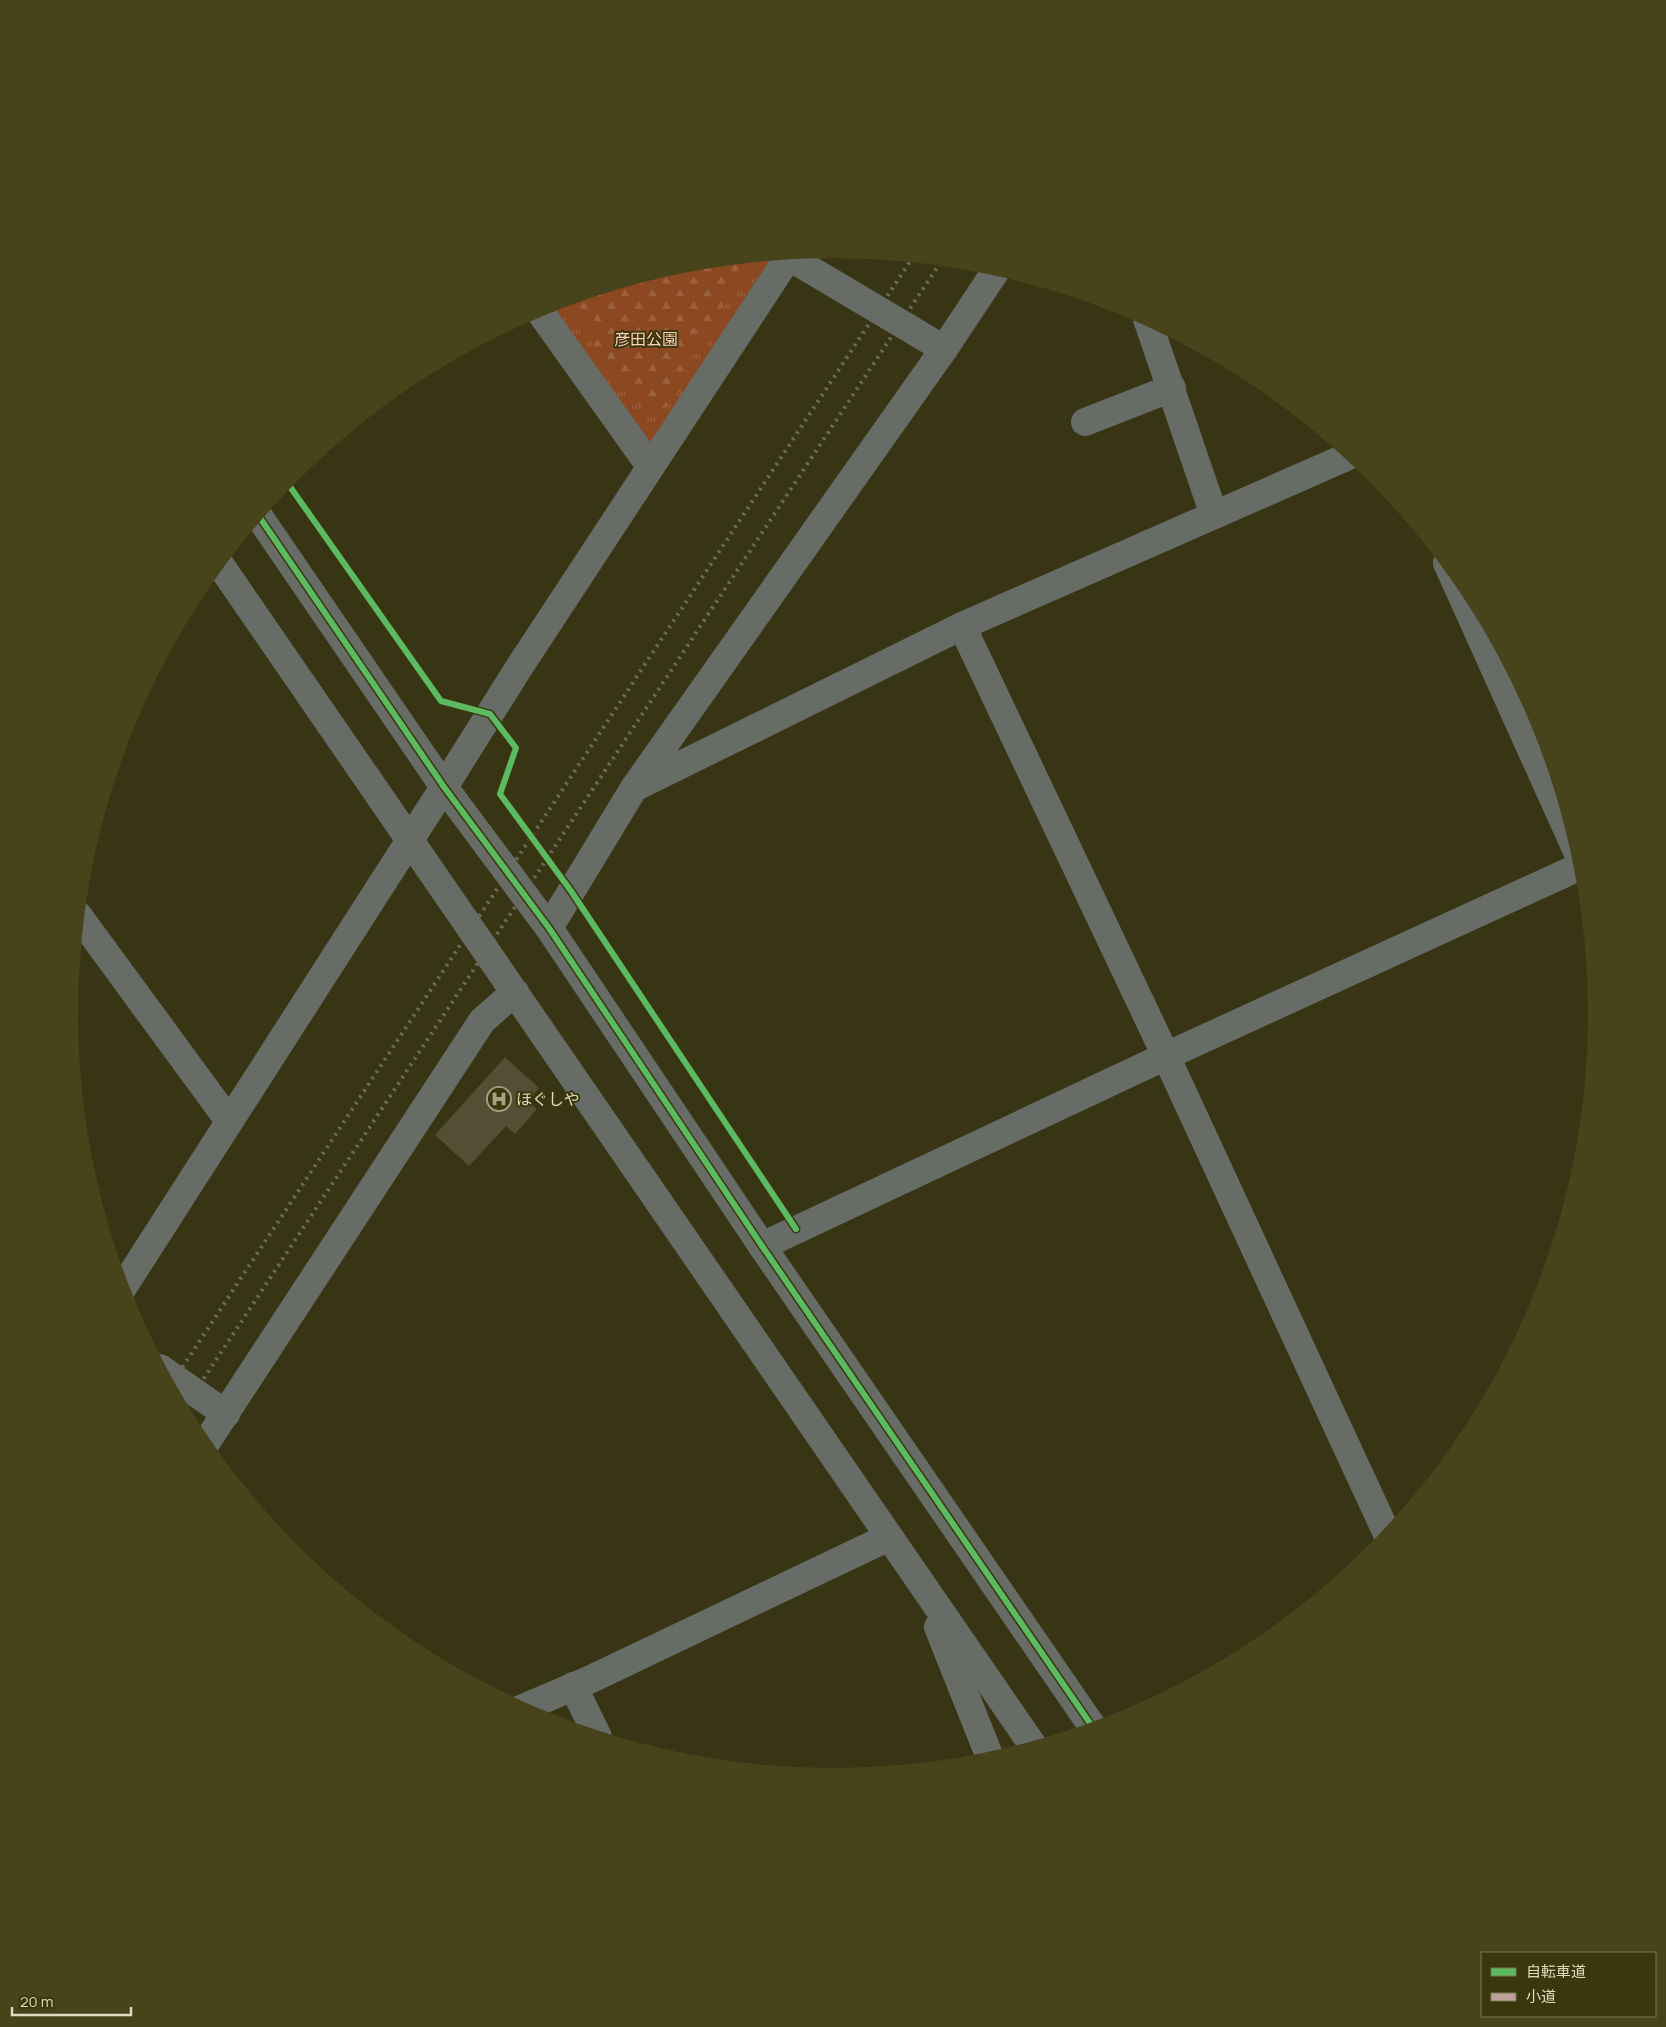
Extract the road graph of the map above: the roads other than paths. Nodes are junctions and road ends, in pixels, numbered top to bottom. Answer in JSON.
{"nodes":[{"id":1,"x":797,"y":259,"type":"edge"},
{"id":2,"x":787,"y":260,"type":"edge"},
{"id":3,"x":992,"y":276,"type":"edge"},
{"id":4,"x":543,"y":316,"type":"edge"},
{"id":5,"x":1152,"y":329,"type":"edge"},
{"id":6,"x":944,"y":349,"type":"junction"},
{"id":7,"x":1172,"y":388,"type":"junction"},
{"id":8,"x":1085,"y":422,"type":"dead end"},
{"id":9,"x":1345,"y":458,"type":"edge"},
{"id":10,"x":650,"y":466,"type":"junction"},
{"id":11,"x":1214,"y":515,"type":"junction"},
{"id":12,"x":261,"y":520,"type":"edge"},
{"id":13,"x":223,"y":569,"type":"edge"},
{"id":14,"x":1461,"y":594,"type":"edge"},
{"id":15,"x":962,"y":626,"type":"junction"},
{"id":16,"x":444,"y":787,"type":"junction"},
{"id":17,"x":634,"y":788,"type":"junction"},
{"id":18,"x":1564,"y":823,"type":"edge"},
{"id":19,"x":409,"y":840,"type":"junction"},
{"id":20,"x":1574,"y":869,"type":"edge"},
{"id":21,"x":83,"y":922,"type":"edge"},
{"id":22,"x":548,"y":928,"type":"junction"},
{"id":23,"x":515,"y":992,"type":"junction"},
{"id":24,"x":1166,"y":1056,"type":"junction"},
{"id":25,"x":229,"y":1121,"type":"junction"},
{"id":26,"x":762,"y":1246,"type":"junction"},
{"id":27,"x":127,"y":1281,"type":"edge"},
{"id":28,"x":170,"y":1375,"type":"edge"},
{"id":29,"x":226,"y":1414,"type":"junction"},
{"id":30,"x":209,"y":1439,"type":"edge"},
{"id":31,"x":1385,"y":1529,"type":"edge"},
{"id":32,"x":889,"y":1537,"type":"junction"},
{"id":33,"x":919,"y":1582,"type":"junction"},
{"id":34,"x":573,"y":1686,"type":"junction"},
{"id":35,"x":530,"y":1705,"type":"edge"},
{"id":36,"x":1090,"y":1723,"type":"edge"},
{"id":37,"x":595,"y":1730,"type":"edge"},
{"id":38,"x":1031,"y":1742,"type":"edge"},
{"id":39,"x":988,"y":1752,"type":"edge"}],
"edges":[{"from":1,"to":6,"type":"street"},
{"from":2,"to":10,"type":"street"},
{"from":3,"to":6,"type":"street"},
{"from":4,"to":10,"type":"street"},
{"from":5,"to":7,"type":"street"},
{"from":6,"to":17,"type":"street"},
{"from":7,"to":8,"type":"street"},
{"from":7,"to":11,"type":"street"},
{"from":9,"to":11,"type":"street"},
{"from":10,"to":16,"type":"street"},
{"from":11,"to":15,"type":"street"},
{"from":12,"to":16,"type":"street"},
{"from":13,"to":19,"type":"street"},
{"from":14,"to":18,"type":"street"},
{"from":15,"to":17,"type":"street"},
{"from":15,"to":24,"type":"street"},
{"from":16,"to":19,"type":"street"},
{"from":16,"to":22,"type":"street"},
{"from":17,"to":22,"type":"street"},
{"from":19,"to":23,"type":"street"},
{"from":19,"to":25,"type":"street"},
{"from":20,"to":24,"type":"street"},
{"from":21,"to":25,"type":"street"},
{"from":22,"to":26,"type":"street"},
{"from":23,"to":29,"type":"street"},
{"from":23,"to":32,"type":"street"},
{"from":24,"to":26,"type":"street"},
{"from":24,"to":31,"type":"street"},
{"from":25,"to":27,"type":"street"},
{"from":26,"to":36,"type":"street"},
{"from":28,"to":29,"type":"street"},
{"from":29,"to":30,"type":"street"},
{"from":32,"to":33,"type":"street"},
{"from":32,"to":34,"type":"street"},
{"from":33,"to":38,"type":"street"},
{"from":33,"to":39,"type":"street"},
{"from":34,"to":35,"type":"street"},
{"from":34,"to":37,"type":"street"}]}
